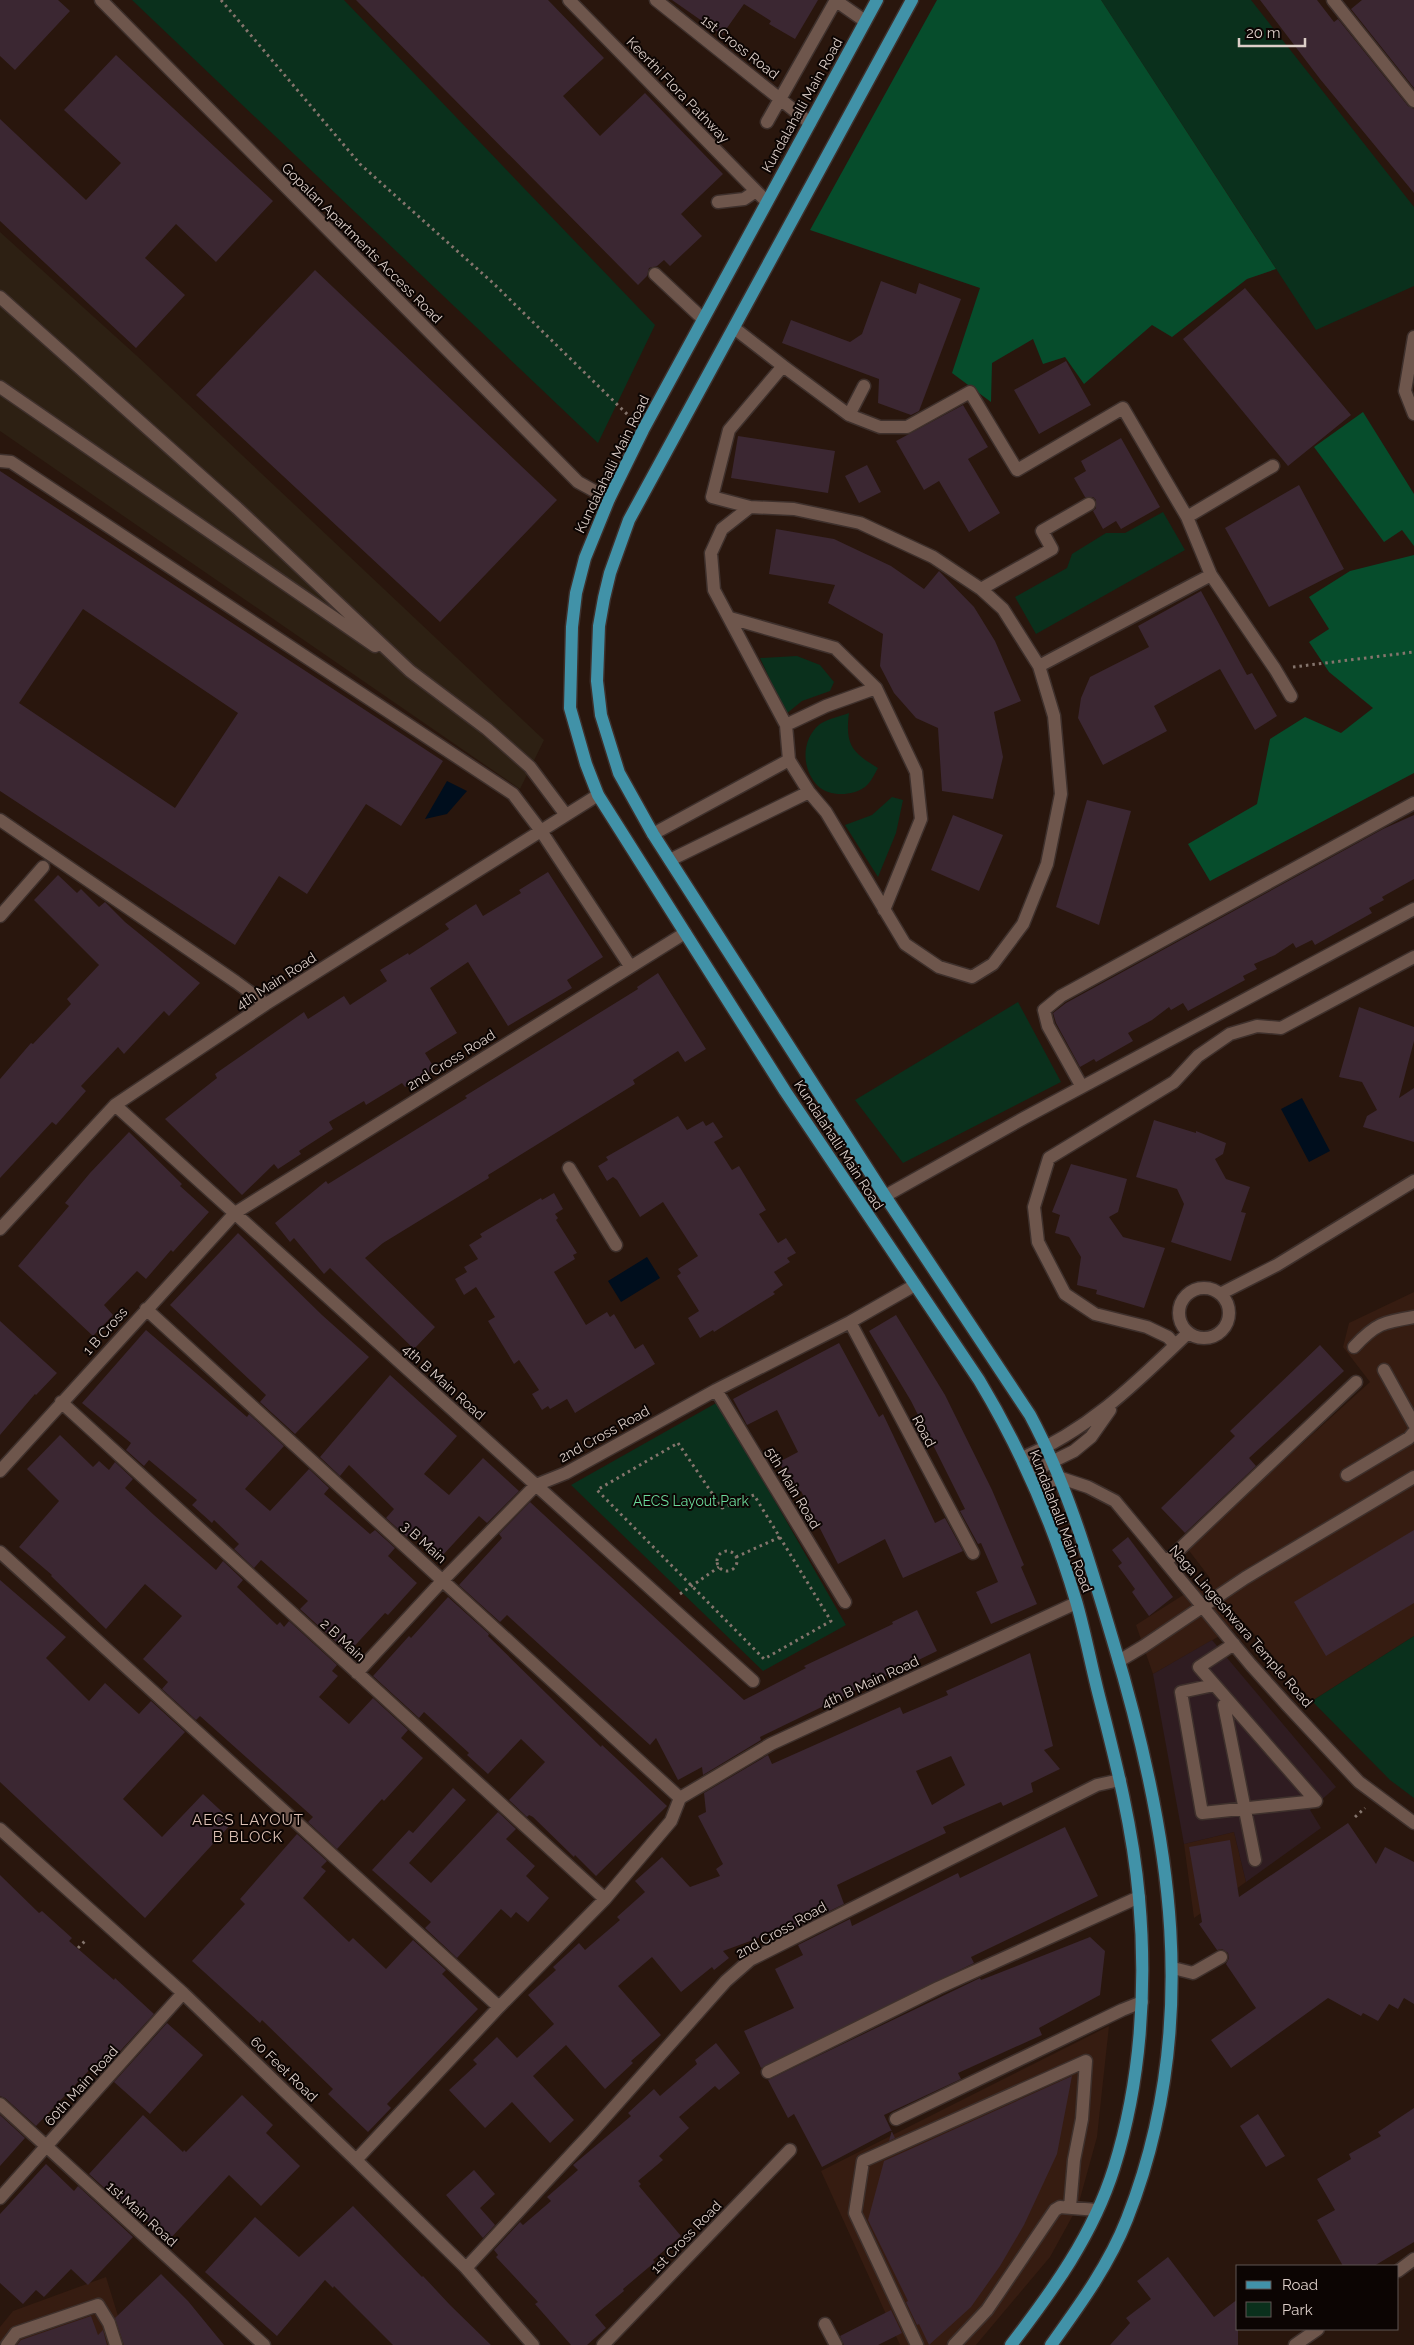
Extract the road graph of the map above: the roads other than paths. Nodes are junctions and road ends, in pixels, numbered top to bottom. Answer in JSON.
{"nodes":[{"id":1,"x":101,"y":0,"type":"edge"},
{"id":2,"x":569,"y":0,"type":"edge"},
{"id":3,"x":656,"y":0,"type":"edge"},
{"id":4,"x":836,"y":0,"type":"edge"},
{"id":5,"x":877,"y":0,"type":"edge"},
{"id":6,"x":912,"y":0,"type":"edge"},
{"id":7,"x":1333,"y":0,"type":"edge"},
{"id":8,"x":865,"y":22,"type":"junction"},
{"id":9,"x":781,"y":98,"type":"junction"},
{"id":10,"x":1414,"y":101,"type":"edge"},
{"id":11,"x":767,"y":122,"type":"dead end"},
{"id":12,"x":810,"y":123,"type":"junction"},
{"id":13,"x":756,"y":191,"type":"junction"},
{"id":14,"x":766,"y":201,"type":"junction"},
{"id":15,"x":718,"y":202,"type":"dead end"},
{"id":16,"x":655,"y":274,"type":"dead end"},
{"id":17,"x":0,"y":297,"type":"edge"},
{"id":18,"x":703,"y":319,"type":"junction"},
{"id":19,"x":734,"y":328,"type":"junction"},
{"id":20,"x":1414,"y":337,"type":"edge"},
{"id":21,"x":784,"y":366,"type":"junction"},
{"id":22,"x":864,"y":386,"type":"dead end"},
{"id":23,"x":0,"y":387,"type":"edge"},
{"id":24,"x":1414,"y":414,"type":"edge"},
{"id":25,"x":849,"y":415,"type":"junction"},
{"id":26,"x":0,"y":461,"type":"edge"},
{"id":27,"x":1273,"y":466,"type":"dead end"},
{"id":28,"x":609,"y":499,"type":"junction"},
{"id":29,"x":1089,"y":504,"type":"dead end"},
{"id":30,"x":750,"y":507,"type":"junction"},
{"id":31,"x":1187,"y":517,"type":"junction"},
{"id":32,"x":1211,"y":575,"type":"junction"},
{"id":33,"x":981,"y":589,"type":"junction"},
{"id":34,"x":730,"y":618,"type":"junction"},
{"id":35,"x":1038,"y":666,"type":"junction"},
{"id":36,"x":410,"y":671,"type":"junction"},
{"id":37,"x":876,"y":688,"type":"junction"},
{"id":38,"x":1291,"y":696,"type":"dead end"},
{"id":39,"x":786,"y":725,"type":"junction"},
{"id":40,"x":789,"y":760,"type":"junction"},
{"id":41,"x":809,"y":792,"type":"junction"},
{"id":42,"x":598,"y":795,"type":"junction"},
{"id":43,"x":1414,"y":803,"type":"edge"},
{"id":44,"x":566,"y":815,"type":"junction"},
{"id":45,"x":0,"y":820,"type":"edge"},
{"id":46,"x":541,"y":831,"type":"junction"},
{"id":47,"x":653,"y":834,"type":"junction"},
{"id":48,"x":670,"y":860,"type":"junction"},
{"id":49,"x":43,"y":866,"type":"dead end"},
{"id":50,"x":884,"y":910,"type":"junction"},
{"id":51,"x":1414,"y":910,"type":"edge"},
{"id":52,"x":0,"y":916,"type":"edge"},
{"id":53,"x":684,"y":933,"type":"junction"},
{"id":54,"x":1414,"y":957,"type":"edge"},
{"id":55,"x":630,"y":966,"type":"junction"},
{"id":56,"x":266,"y":1004,"type":"junction"},
{"id":57,"x":1082,"y":1087,"type":"junction"},
{"id":58,"x":115,"y":1105,"type":"junction"},
{"id":59,"x":569,"y":1168,"type":"dead end"},
{"id":60,"x":1414,"y":1181,"type":"edge"},
{"id":61,"x":884,"y":1196,"type":"junction"},
{"id":62,"x":235,"y":1213,"type":"junction"},
{"id":63,"x":0,"y":1228,"type":"edge"},
{"id":64,"x":616,"y":1245,"type":"dead end"},
{"id":65,"x":915,"y":1286,"type":"junction"},
{"id":66,"x":1220,"y":1294,"type":"junction"},
{"id":67,"x":146,"y":1309,"type":"junction"},
{"id":68,"x":1414,"y":1317,"type":"edge"},
{"id":69,"x":850,"y":1322,"type":"junction"},
{"id":70,"x":1188,"y":1333,"type":"junction"},
{"id":71,"x":1176,"y":1345,"type":"junction"},
{"id":72,"x":1354,"y":1346,"type":"dead end"},
{"id":73,"x":1384,"y":1370,"type":"dead end"},
{"id":74,"x":1356,"y":1382,"type":"dead end"},
{"id":75,"x":716,"y":1390,"type":"junction"},
{"id":76,"x":61,"y":1402,"type":"junction"},
{"id":77,"x":1116,"y":1402,"type":"junction"},
{"id":78,"x":1414,"y":1424,"type":"edge"},
{"id":79,"x":1414,"y":1432,"type":"edge"},
{"id":80,"x":1047,"y":1448,"type":"junction"},
{"id":81,"x":1022,"y":1458,"type":"junction"},
{"id":82,"x":1054,"y":1462,"type":"junction"},
{"id":83,"x":0,"y":1471,"type":"edge"},
{"id":84,"x":1029,"y":1474,"type":"junction"},
{"id":85,"x":1347,"y":1475,"type":"dead end"},
{"id":86,"x":1414,"y":1477,"type":"edge"},
{"id":87,"x":1061,"y":1478,"type":"junction"},
{"id":88,"x":536,"y":1485,"type":"junction"},
{"id":89,"x":1036,"y":1488,"type":"junction"},
{"id":90,"x":0,"y":1552,"type":"edge"},
{"id":91,"x":973,"y":1553,"type":"dead end"},
{"id":92,"x":1166,"y":1562,"type":"junction"},
{"id":93,"x":443,"y":1580,"type":"junction"},
{"id":94,"x":844,"y":1602,"type":"dead end"},
{"id":95,"x":1076,"y":1603,"type":"junction"},
{"id":96,"x":1204,"y":1606,"type":"junction"},
{"id":97,"x":1234,"y":1644,"type":"junction"},
{"id":98,"x":1119,"y":1660,"type":"junction"},
{"id":99,"x":357,"y":1673,"type":"junction"},
{"id":100,"x":754,"y":1681,"type":"dead end"},
{"id":101,"x":1214,"y":1684,"type":"junction"},
{"id":102,"x":1227,"y":1700,"type":"junction"},
{"id":103,"x":1120,"y":1780,"type":"junction"},
{"id":104,"x":680,"y":1798,"type":"junction"},
{"id":105,"x":1245,"y":1809,"type":"junction"},
{"id":106,"x":1414,"y":1823,"type":"edge"},
{"id":107,"x":0,"y":1829,"type":"edge"},
{"id":108,"x":1255,"y":1860,"type":"dead end"},
{"id":109,"x":1139,"y":1897,"type":"junction"},
{"id":110,"x":605,"y":1899,"type":"junction"},
{"id":111,"x":1221,"y":1957,"type":"dead end"},
{"id":112,"x":1173,"y":1968,"type":"junction"},
{"id":113,"x":183,"y":1993,"type":"junction"},
{"id":114,"x":1142,"y":2002,"type":"junction"},
{"id":115,"x":499,"y":2007,"type":"junction"},
{"id":116,"x":768,"y":2072,"type":"dead end"},
{"id":117,"x":0,"y":2104,"type":"edge"},
{"id":118,"x":896,"y":2119,"type":"dead end"},
{"id":119,"x":46,"y":2147,"type":"junction"},
{"id":120,"x":790,"y":2150,"type":"dead end"},
{"id":121,"x":356,"y":2160,"type":"junction"},
{"id":122,"x":0,"y":2198,"type":"edge"},
{"id":123,"x":1070,"y":2207,"type":"junction"},
{"id":124,"x":1097,"y":2210,"type":"junction"},
{"id":125,"x":1414,"y":2259,"type":"edge"},
{"id":126,"x":466,"y":2268,"type":"junction"},
{"id":127,"x":1399,"y":2270,"type":"edge"},
{"id":128,"x":825,"y":2324,"type":"dead end"},
{"id":129,"x":1317,"y":2330,"type":"edge"},
{"id":130,"x":7,"y":2345,"type":"edge"},
{"id":131,"x":116,"y":2345,"type":"edge"},
{"id":132,"x":264,"y":2345,"type":"edge"},
{"id":133,"x":533,"y":2345,"type":"edge"},
{"id":134,"x":603,"y":2345,"type":"edge"},
{"id":135,"x":836,"y":2345,"type":"edge"},
{"id":136,"x":917,"y":2345,"type":"edge"},
{"id":137,"x":954,"y":2345,"type":"edge"},
{"id":138,"x":1011,"y":2345,"type":"edge"},
{"id":139,"x":1051,"y":2345,"type":"edge"},
{"id":140,"x":1295,"y":2345,"type":"edge"}],
"edges":[{"from":1,"to":28,"type":"street","name":"Gopalan Apartments Access Road"},
{"from":2,"to":13,"type":"street","name":"Keerthi Flora Pathway"},
{"from":3,"to":9,"type":"street","name":"1st Cross Road"},
{"from":4,"to":8,"type":"street"},
{"from":4,"to":9,"type":"street"},
{"from":5,"to":8,"type":"main road","name":"Kundalahalli Main Road"},
{"from":6,"to":19,"type":"main road","name":"Kundalahalli Main Road"},
{"from":7,"to":10,"type":"street"},
{"from":8,"to":12,"type":"main road","name":"Kundalahalli Main Road"},
{"from":9,"to":11,"type":"street"},
{"from":9,"to":12,"type":"street","name":"1st Cross Road"},
{"from":12,"to":14,"type":"main road","name":"Kundalahalli Main Road"},
{"from":13,"to":14,"type":"street","name":"Keerthi Flora Pathway"},
{"from":13,"to":15,"type":"street"},
{"from":14,"to":18,"type":"main road","name":"Kundalahalli Main Road"},
{"from":16,"to":18,"type":"street"},
{"from":17,"to":36,"type":"street"},
{"from":18,"to":28,"type":"main road","name":"Kundalahalli Main Road"},
{"from":19,"to":21,"type":"street"},
{"from":19,"to":47,"type":"main road","name":"Kundalahalli Main Road"},
{"from":20,"to":24,"type":"street"},
{"from":21,"to":25,"type":"street"},
{"from":21,"to":30,"type":"street"},
{"from":22,"to":25,"type":"street"},
{"from":23,"to":36,"type":"street"},
{"from":25,"to":31,"type":"street"},
{"from":26,"to":46,"type":"street"},
{"from":27,"to":31,"type":"street"},
{"from":28,"to":42,"type":"main road","name":"Kundalahalli Main Road"},
{"from":29,"to":33,"type":"street"},
{"from":30,"to":33,"type":"street"},
{"from":30,"to":34,"type":"street"},
{"from":31,"to":32,"type":"street"},
{"from":32,"to":35,"type":"street"},
{"from":32,"to":38,"type":"street"},
{"from":33,"to":35,"type":"street"},
{"from":34,"to":37,"type":"street"},
{"from":34,"to":39,"type":"street"},
{"from":35,"to":50,"type":"street"},
{"from":36,"to":44,"type":"street"},
{"from":37,"to":39,"type":"street"},
{"from":37,"to":50,"type":"street"},
{"from":39,"to":40,"type":"street"},
{"from":40,"to":41,"type":"street"},
{"from":40,"to":47,"type":"street"},
{"from":41,"to":48,"type":"street"},
{"from":41,"to":50,"type":"street"},
{"from":42,"to":44,"type":"street","name":"4th Main Road"},
{"from":42,"to":53,"type":"main road","name":"Kundalahalli Main Road"},
{"from":43,"to":57,"type":"street"},
{"from":44,"to":46,"type":"street","name":"4th Main Road"},
{"from":45,"to":56,"type":"street"},
{"from":46,"to":55,"type":"street"},
{"from":46,"to":56,"type":"street","name":"4th Main Road"},
{"from":47,"to":48,"type":"main road","name":"Kundalahalli Main Road"},
{"from":48,"to":61,"type":"main road","name":"Kundalahalli Main Road"},
{"from":49,"to":52,"type":"street"},
{"from":51,"to":57,"type":"street"},
{"from":53,"to":55,"type":"street","name":"2nd Cross Road"},
{"from":53,"to":65,"type":"main road","name":"Kundalahalli Main Road"},
{"from":54,"to":71,"type":"street"},
{"from":55,"to":62,"type":"street","name":"2nd Cross Road"},
{"from":56,"to":58,"type":"street","name":"4th Main Road"},
{"from":57,"to":61,"type":"street"},
{"from":58,"to":62,"type":"street","name":"4th B Main Road"},
{"from":58,"to":63,"type":"street","name":"4th Main Road"},
{"from":59,"to":64,"type":"street"},
{"from":60,"to":66,"type":"street"},
{"from":61,"to":80,"type":"main road","name":"Kundalahalli Main Road"},
{"from":62,"to":67,"type":"street","name":"1 B Cross"},
{"from":62,"to":88,"type":"street","name":"4th B Main Road"},
{"from":65,"to":69,"type":"street","name":"2nd Cross Road"},
{"from":65,"to":81,"type":"main road","name":"Kundalahalli Main Road"},
{"from":66,"to":70,"type":"street"},
{"from":66,"to":70,"type":"street"},
{"from":67,"to":76,"type":"street","name":"1 B Cross"},
{"from":67,"to":93,"type":"street","name":"3 B Main"},
{"from":68,"to":72,"type":"street"},
{"from":69,"to":75,"type":"street","name":"2nd Cross Road"},
{"from":69,"to":91,"type":"street","name":"Road"},
{"from":70,"to":71,"type":"street"},
{"from":71,"to":77,"type":"street"},
{"from":73,"to":78,"type":"street"},
{"from":74,"to":92,"type":"street"},
{"from":75,"to":88,"type":"street","name":"2nd Cross Road"},
{"from":75,"to":94,"type":"street","name":"5th Main Road"},
{"from":76,"to":83,"type":"street","name":"1 B Cross"},
{"from":76,"to":99,"type":"street","name":"2 B Main"},
{"from":77,"to":80,"type":"street"},
{"from":77,"to":82,"type":"street"},
{"from":79,"to":85,"type":"street"},
{"from":80,"to":81,"type":"street"},
{"from":80,"to":82,"type":"main road","name":"Kundalahalli Main Road"},
{"from":81,"to":84,"type":"main road","name":"Kundalahalli Main Road"},
{"from":82,"to":84,"type":"street"},
{"from":82,"to":87,"type":"main road","name":"Kundalahalli Main Road"},
{"from":84,"to":89,"type":"main road","name":"Kundalahalli Main Road"},
{"from":86,"to":96,"type":"street"},
{"from":87,"to":89,"type":"street"},
{"from":87,"to":92,"type":"street","name":"Naga Lingeshwara Temple Road"},
{"from":87,"to":98,"type":"main road","name":"Kundalahalli Main Road"},
{"from":88,"to":93,"type":"street","name":"2nd Cross Road"},
{"from":88,"to":100,"type":"street","name":"4th B Main Road"},
{"from":89,"to":95,"type":"main road","name":"Kundalahalli Main Road"},
{"from":90,"to":115,"type":"street"},
{"from":92,"to":96,"type":"street","name":"Naga Lingeshwara Temple Road"},
{"from":93,"to":99,"type":"street","name":"2nd Cross Road"},
{"from":93,"to":104,"type":"street","name":"3 B Main"},
{"from":95,"to":103,"type":"main road","name":"Kundalahalli Main Road"},
{"from":95,"to":104,"type":"street","name":"4th B Main Road"},
{"from":96,"to":97,"type":"street","name":"Naga Lingeshwara Temple Road"},
{"from":96,"to":98,"type":"street"},
{"from":97,"to":101,"type":"street"},
{"from":97,"to":106,"type":"street","name":"Naga Lingeshwara Temple Road"},
{"from":98,"to":112,"type":"main road","name":"Kundalahalli Main Road"},
{"from":99,"to":110,"type":"street","name":"2 B Main"},
{"from":101,"to":102,"type":"street"},
{"from":101,"to":105,"type":"street"},
{"from":102,"to":105,"type":"street"},
{"from":102,"to":105,"type":"street"},
{"from":103,"to":109,"type":"main road","name":"Kundalahalli Main Road"},
{"from":103,"to":126,"type":"street","name":"2nd Cross Road"},
{"from":104,"to":110,"type":"street"},
{"from":105,"to":108,"type":"street"},
{"from":107,"to":113,"type":"street","name":"60 Feet Road"},
{"from":109,"to":114,"type":"main road","name":"Kundalahalli Main Road"},
{"from":109,"to":116,"type":"street"},
{"from":110,"to":115,"type":"street"},
{"from":111,"to":112,"type":"street"},
{"from":112,"to":139,"type":"main road","name":"Kundalahalli Main Road"},
{"from":113,"to":119,"type":"street","name":"60th Main Road"},
{"from":113,"to":121,"type":"street","name":"60 Feet Road"},
{"from":114,"to":118,"type":"street"},
{"from":114,"to":124,"type":"main road","name":"Kundalahalli Main Road"},
{"from":115,"to":121,"type":"street"},
{"from":117,"to":119,"type":"street","name":"1st Main Road"},
{"from":119,"to":122,"type":"street","name":"60th Main Road"},
{"from":119,"to":132,"type":"street","name":"1st Main Road"},
{"from":120,"to":134,"type":"street","name":"1st Cross Road"},
{"from":121,"to":126,"type":"street","name":"60 Feet Road"},
{"from":123,"to":124,"type":"street"},
{"from":123,"to":136,"type":"street"},
{"from":123,"to":137,"type":"street"},
{"from":124,"to":138,"type":"main road","name":"Kundalahalli Main Road"},
{"from":125,"to":127,"type":"street"},
{"from":126,"to":133,"type":"street","name":"60 Feet Road"},
{"from":128,"to":135,"type":"street"},
{"from":129,"to":140,"type":"street"},
{"from":130,"to":131,"type":"street"}]}
